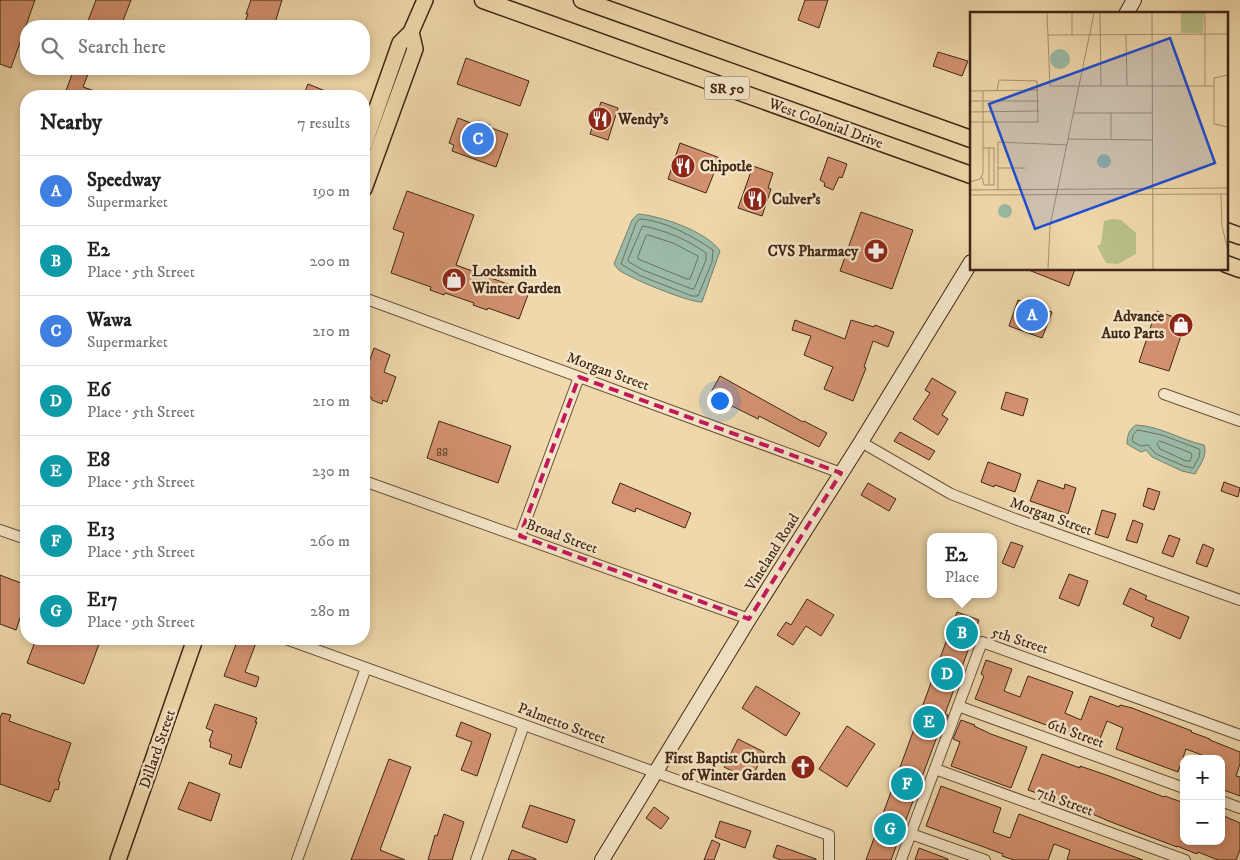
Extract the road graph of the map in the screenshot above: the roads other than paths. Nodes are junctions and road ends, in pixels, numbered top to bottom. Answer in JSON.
{"nodes":[{"id":1,"x":425,"y":0,"type":"edge"},
{"id":2,"x":483,"y":0,"type":"edge"},
{"id":3,"x":582,"y":0,"type":"edge"},
{"id":4,"x":1134,"y":0,"type":"edge"},
{"id":5,"x":1127,"y":12,"type":"edge"},
{"id":6,"x":412,"y":32,"type":"junction"},
{"id":7,"x":370,"y":128,"type":"edge"},
{"id":8,"x":970,"y":139,"type":"edge"},
{"id":9,"x":370,"y":173,"type":"edge"},
{"id":10,"x":970,"y":175,"type":"edge"},
{"id":11,"x":1228,"y":232,"type":"edge"},
{"id":12,"x":1240,"y":236,"type":"edge"},
{"id":13,"x":970,"y":264,"type":"edge"},
{"id":14,"x":1228,"y":265,"type":"edge"},
{"id":15,"x":1240,"y":269,"type":"edge"},
{"id":16,"x":370,"y":300,"type":"edge"},
{"id":17,"x":579,"y":377,"type":"junction"},
{"id":18,"x":1164,"y":394,"type":"dead end"},
{"id":19,"x":1240,"y":421,"type":"edge"},
{"id":20,"x":861,"y":442,"type":"junction"},
{"id":21,"x":841,"y":473,"type":"junction"},
{"id":22,"x":370,"y":483,"type":"edge"},
{"id":23,"x":0,"y":530,"type":"edge"},
{"id":24,"x":520,"y":536,"type":"junction"},
{"id":25,"x":20,"y":537,"type":"edge"},
{"id":26,"x":1240,"y":600,"type":"edge"},
{"id":27,"x":749,"y":619,"type":"junction"},
{"id":28,"x":193,"y":645,"type":"edge"},
{"id":29,"x":303,"y":645,"type":"edge"},
{"id":30,"x":366,"y":668,"type":"junction"},
{"id":31,"x":958,"y":706,"type":"junction"},
{"id":32,"x":524,"y":725,"type":"junction"},
{"id":33,"x":1240,"y":735,"type":"edge"},
{"id":34,"x":935,"y":769,"type":"junction"},
{"id":35,"x":656,"y":772,"type":"junction"},
{"id":36,"x":1180,"y":787,"type":"edge"},
{"id":37,"x":1225,"y":802,"type":"edge"},
{"id":38,"x":1240,"y":808,"type":"edge"},
{"id":39,"x":911,"y":834,"type":"junction"},
{"id":40,"x":118,"y":860,"type":"edge"},
{"id":41,"x":297,"y":860,"type":"edge"},
{"id":42,"x":476,"y":860,"type":"edge"},
{"id":43,"x":602,"y":860,"type":"edge"},
{"id":44,"x":829,"y":860,"type":"edge"},
{"id":45,"x":901,"y":860,"type":"edge"},
{"id":46,"x":986,"y":860,"type":"edge"},
{"id":47,"x":1186,"y":860,"type":"edge"}],
"edges":[{"from":1,"to":6,"type":"main road"},
{"from":2,"to":10,"type":"highway","name":"West Colonial Drive","number":"SR 50"},
{"from":3,"to":8,"type":"highway","number":"SR 50"},
{"from":4,"to":5,"type":"main road"},
{"from":6,"to":7,"type":"main road"},
{"from":6,"to":9,"type":"main road"},
{"from":11,"to":12,"type":"highway"},
{"from":13,"to":20,"type":"main road","name":"Vineland Road"},
{"from":14,"to":15,"type":"highway"},
{"from":16,"to":17,"type":"street","name":"Morgan Street"},
{"from":17,"to":21,"type":"street","name":"Morgan Street"},
{"from":17,"to":24,"type":"street"},
{"from":18,"to":19,"type":"street"},
{"from":20,"to":21,"type":"main road","name":"Vineland Road"},
{"from":20,"to":26,"type":"street","name":"Morgan Street"},
{"from":21,"to":27,"type":"main road","name":"Vineland Road"},
{"from":22,"to":24,"type":"street","name":"Broad Street"},
{"from":23,"to":25,"type":"street"},
{"from":24,"to":27,"type":"street","name":"Broad Street"},
{"from":27,"to":35,"type":"main road","name":"Vineland Road"},
{"from":28,"to":40,"type":"main road","name":"Dillard Street"},
{"from":29,"to":30,"type":"street","name":"Palmetto Street"},
{"from":30,"to":32,"type":"street","name":"Palmetto Street"},
{"from":30,"to":41,"type":"street"},
{"from":31,"to":33,"type":"street","name":"5th Street"},
{"from":31,"to":34,"type":"street","name":"5th Street"},
{"from":31,"to":36,"type":"street","name":"6th Street"},
{"from":32,"to":35,"type":"street","name":"Palmetto Street"},
{"from":32,"to":42,"type":"street"},
{"from":34,"to":39,"type":"street","name":"5th Street"},
{"from":34,"to":47,"type":"street","name":"7th Street"},
{"from":35,"to":43,"type":"main road","name":"Vineland Road"},
{"from":35,"to":44,"type":"street","name":"Palmetto Street"},
{"from":37,"to":38,"type":"street"},
{"from":39,"to":45,"type":"street","name":"5th Street"},
{"from":39,"to":46,"type":"street"}]}
